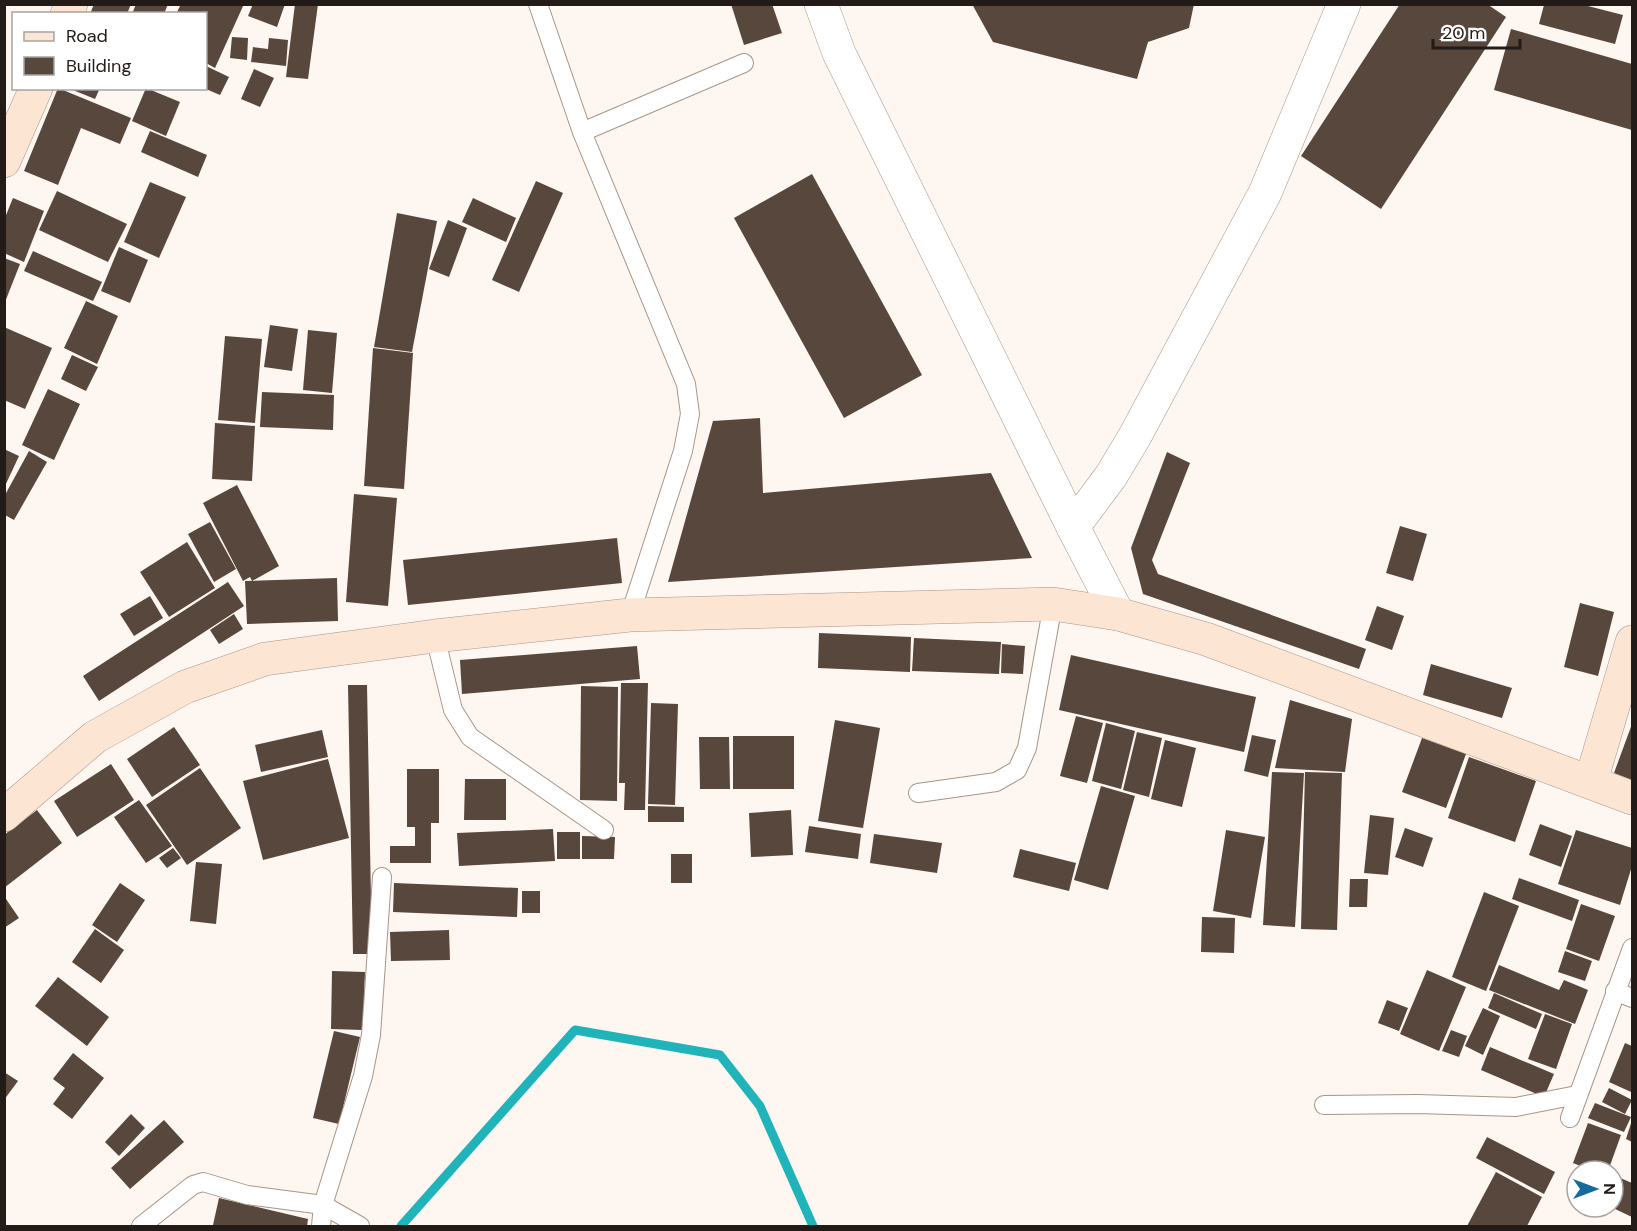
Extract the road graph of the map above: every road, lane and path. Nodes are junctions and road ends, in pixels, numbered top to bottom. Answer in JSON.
{"nodes":[{"id":1,"x":538,"y":4,"type":"edge"},
{"id":2,"x":821,"y":4,"type":"edge"},
{"id":3,"x":1344,"y":4,"type":"edge"},
{"id":4,"x":744,"y":63,"type":"dead end"},
{"id":5,"x":35,"y":90,"type":"edge"},
{"id":6,"x":582,"y":132,"type":"junction"},
{"id":7,"x":4,"y":161,"type":"edge"},
{"id":8,"x":1073,"y":527,"type":"junction"},
{"id":9,"x":1053,"y":604,"type":"junction"},
{"id":10,"x":1118,"y":614,"type":"junction"},
{"id":11,"x":630,"y":615,"type":"junction"},
{"id":12,"x":435,"y":636,"type":"junction"},
{"id":13,"x":1632,"y":642,"type":"edge"},
{"id":14,"x":1591,"y":782,"type":"junction"},
{"id":15,"x":918,"y":793,"type":"dead end"},
{"id":16,"x":1632,"y":798,"type":"edge"},
{"id":17,"x":4,"y":814,"type":"edge"},
{"id":18,"x":604,"y":830,"type":"dead end"},
{"id":19,"x":381,"y":877,"type":"dead end"},
{"id":20,"x":1632,"y":948,"type":"edge"},
{"id":21,"x":1615,"y":991,"type":"junction"},
{"id":22,"x":1632,"y":998,"type":"edge"},
{"id":23,"x":1577,"y":1095,"type":"junction"},
{"id":24,"x":1324,"y":1105,"type":"dead end"},
{"id":25,"x":1570,"y":1118,"type":"dead end"},
{"id":26,"x":323,"y":1205,"type":"junction"},
{"id":27,"x":141,"y":1227,"type":"edge"},
{"id":28,"x":321,"y":1227,"type":"edge"},
{"id":29,"x":360,"y":1227,"type":"edge"}],
"edges":[{"from":1,"to":6,"type":"lane"},
{"from":2,"to":8,"type":"street"},
{"from":3,"to":8,"type":"street"},
{"from":4,"to":6,"type":"lane"},
{"from":5,"to":7,"type":"main road"},
{"from":6,"to":11,"type":"lane"},
{"from":8,"to":10,"type":"street"},
{"from":9,"to":10,"type":"main road"},
{"from":9,"to":11,"type":"main road"},
{"from":9,"to":15,"type":"lane"},
{"from":10,"to":14,"type":"main road"},
{"from":11,"to":12,"type":"main road"},
{"from":12,"to":17,"type":"main road"},
{"from":12,"to":18,"type":"lane"},
{"from":13,"to":14,"type":"main road"},
{"from":14,"to":16,"type":"main road"},
{"from":19,"to":26,"type":"lane"},
{"from":20,"to":21,"type":"lane"},
{"from":21,"to":22,"type":"lane"},
{"from":21,"to":23,"type":"lane"},
{"from":23,"to":24,"type":"lane"},
{"from":23,"to":25,"type":"lane"},
{"from":26,"to":27,"type":"lane"},
{"from":26,"to":28,"type":"lane"},
{"from":26,"to":29,"type":"lane"}]}
